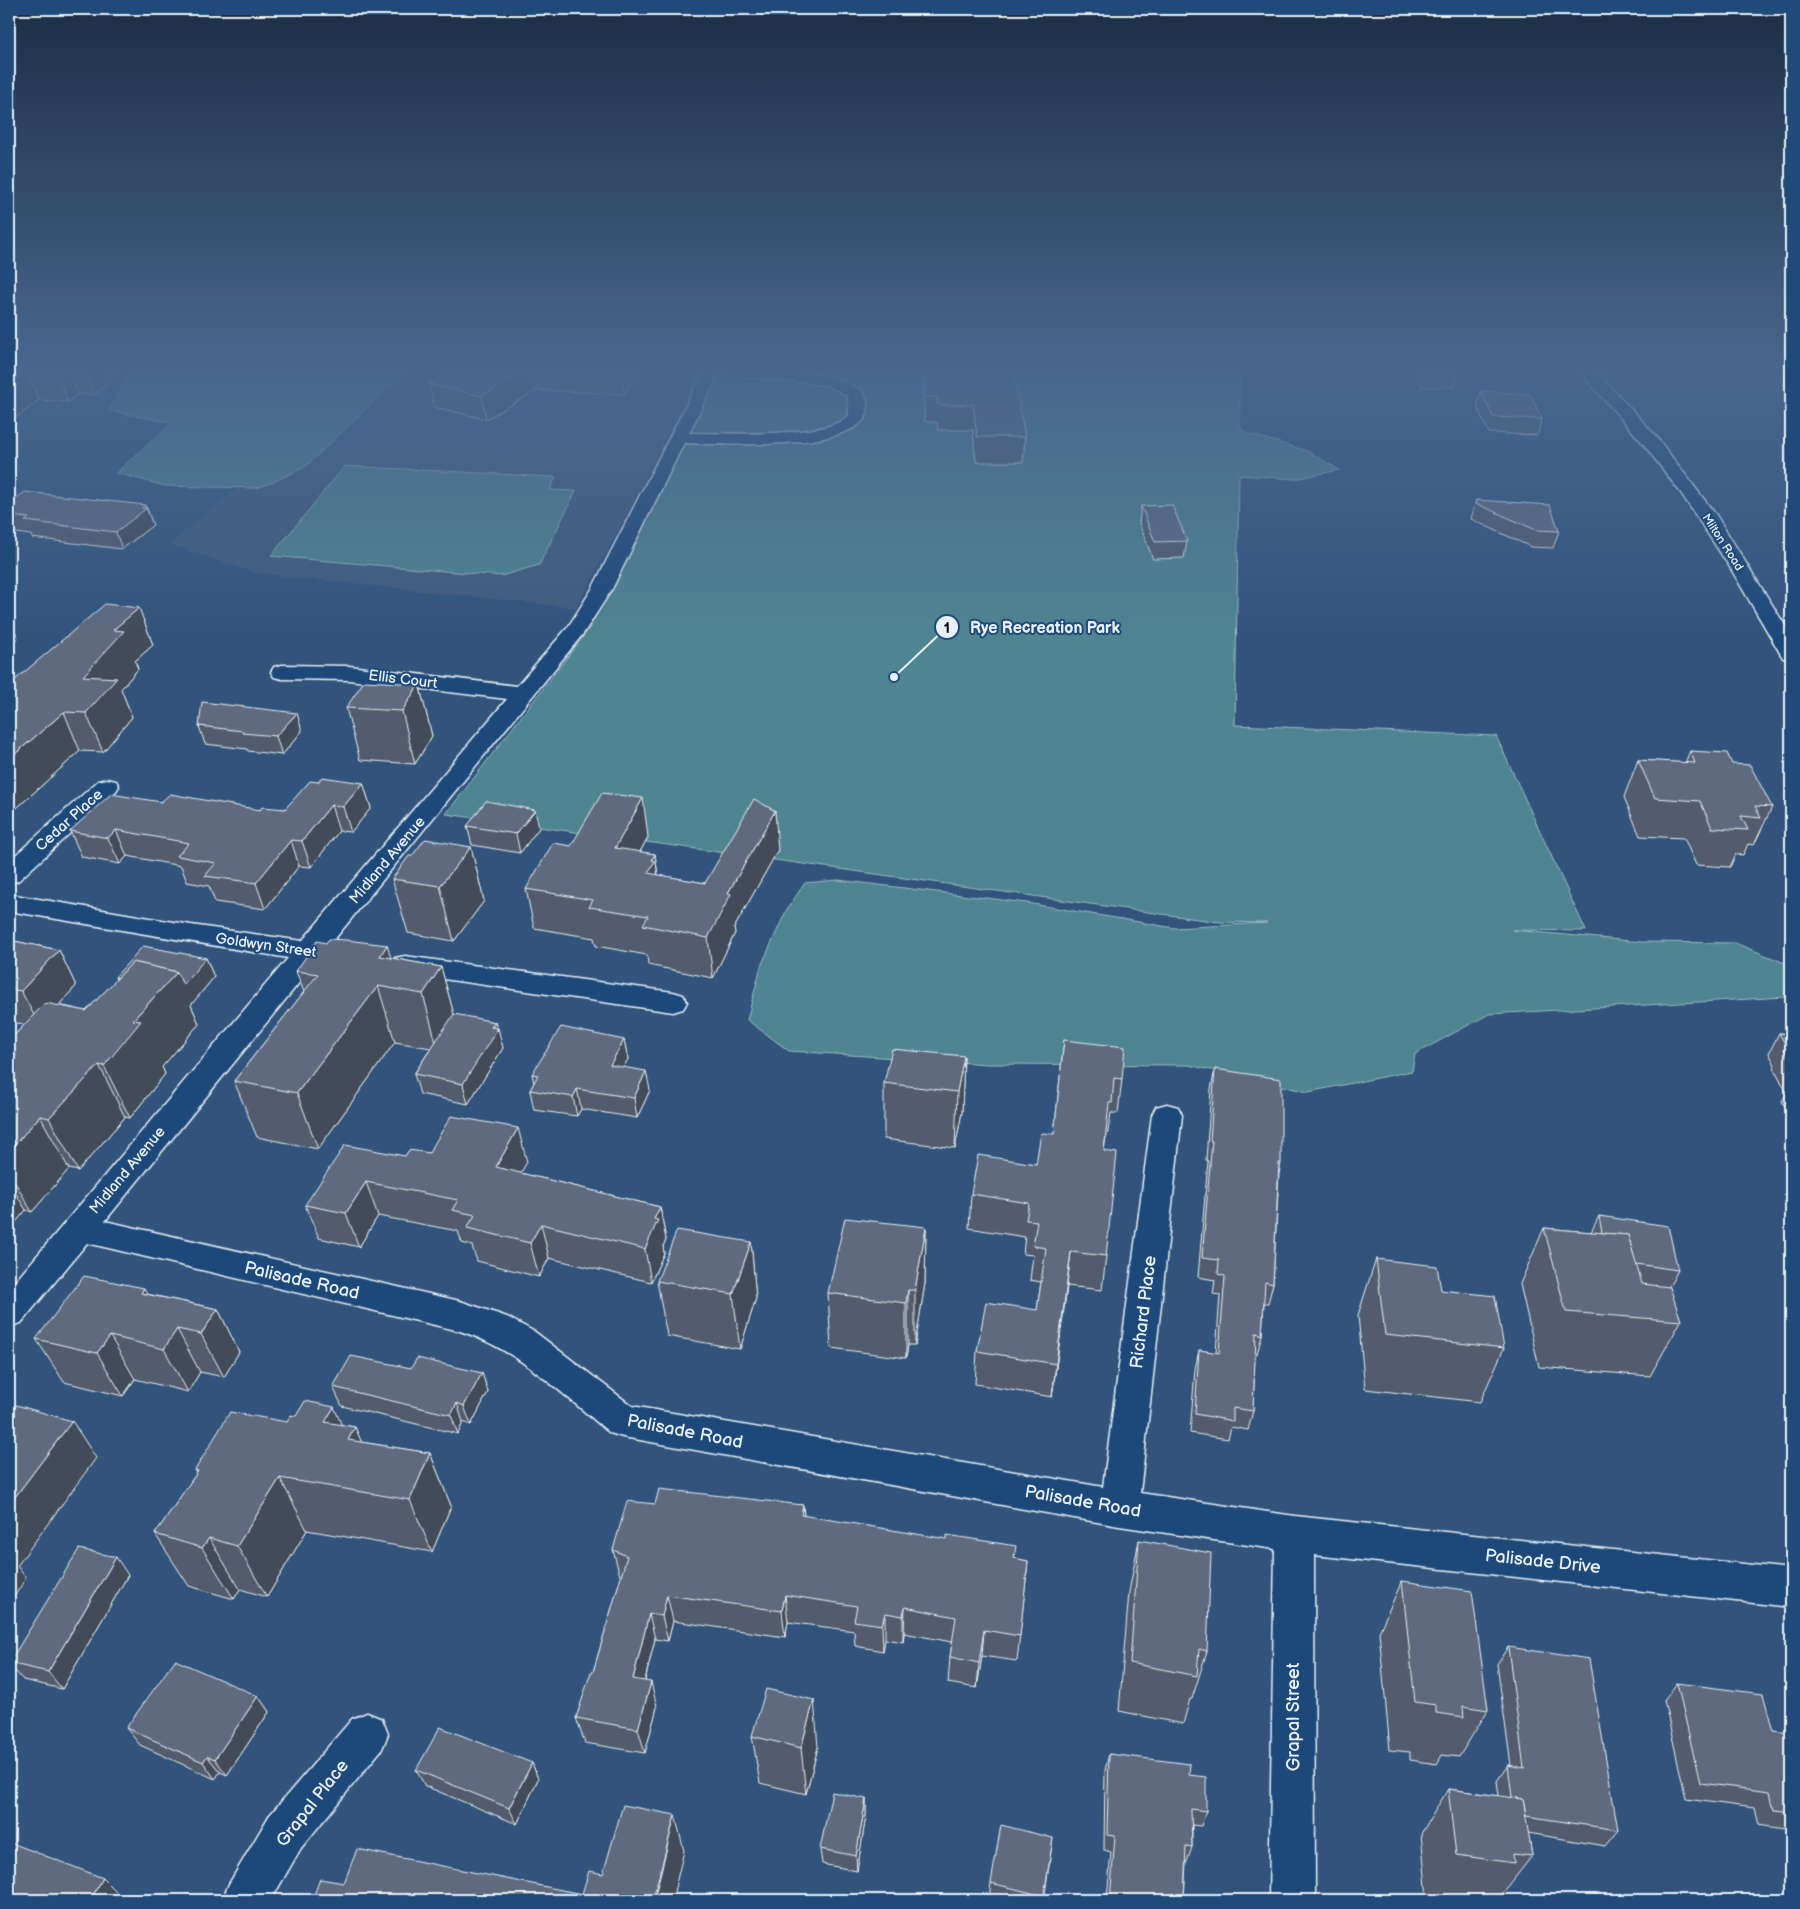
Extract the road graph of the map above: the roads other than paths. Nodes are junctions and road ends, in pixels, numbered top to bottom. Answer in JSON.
{"nodes":[{"id":1,"x":667,"y":459,"type":"edge"},
{"id":2,"x":1664,"y":459,"type":"edge"},
{"id":3,"x":1791,"y":653,"type":"edge"},
{"id":4,"x":282,"y":672,"type":"dead end"},
{"id":5,"x":524,"y":694,"type":"junction"},
{"id":6,"x":107,"y":786,"type":"dead end"},
{"id":7,"x":9,"y":875,"type":"edge"},
{"id":8,"x":9,"y":902,"type":"edge"},
{"id":9,"x":311,"y":952,"type":"junction"},
{"id":10,"x":354,"y":958,"type":"edge"},
{"id":11,"x":383,"y":962,"type":"edge"},
{"id":12,"x":673,"y":1002,"type":"dead end"},
{"id":13,"x":1167,"y":1115,"type":"dead end"},
{"id":14,"x":79,"y":1228,"type":"junction"},
{"id":15,"x":9,"y":1313,"type":"edge"},
{"id":16,"x":1119,"y":1508,"type":"junction"},
{"id":17,"x":1294,"y":1534,"type":"junction"},
{"id":18,"x":1791,"y":1588,"type":"edge"},
{"id":19,"x":367,"y":1734,"type":"dead end"},
{"id":20,"x":245,"y":1900,"type":"edge"},
{"id":21,"x":1292,"y":1900,"type":"edge"}],
"edges":[{"from":1,"to":5,"type":"street","name":"Midland Avenue"},
{"from":2,"to":3,"type":"street","name":"Milton Road"},
{"from":4,"to":5,"type":"street","name":"Ellis Court"},
{"from":5,"to":9,"type":"street","name":"Midland Avenue"},
{"from":6,"to":7,"type":"street","name":"Cedar Place"},
{"from":8,"to":9,"type":"street","name":"Goldwyn Street"},
{"from":9,"to":10,"type":"street","name":"Goldwyn Street"},
{"from":9,"to":14,"type":"street","name":"Midland Avenue"},
{"from":11,"to":12,"type":"street"},
{"from":13,"to":16,"type":"street","name":"Richard Place"},
{"from":14,"to":15,"type":"street","name":"Midland Avenue"},
{"from":14,"to":16,"type":"street","name":"Palisade Road"},
{"from":16,"to":17,"type":"street","name":"Palisade Road"},
{"from":17,"to":18,"type":"street","name":"Palisade Drive"},
{"from":17,"to":21,"type":"street","name":"Grapal Street"},
{"from":19,"to":20,"type":"street","name":"Grapal Place"}]}
